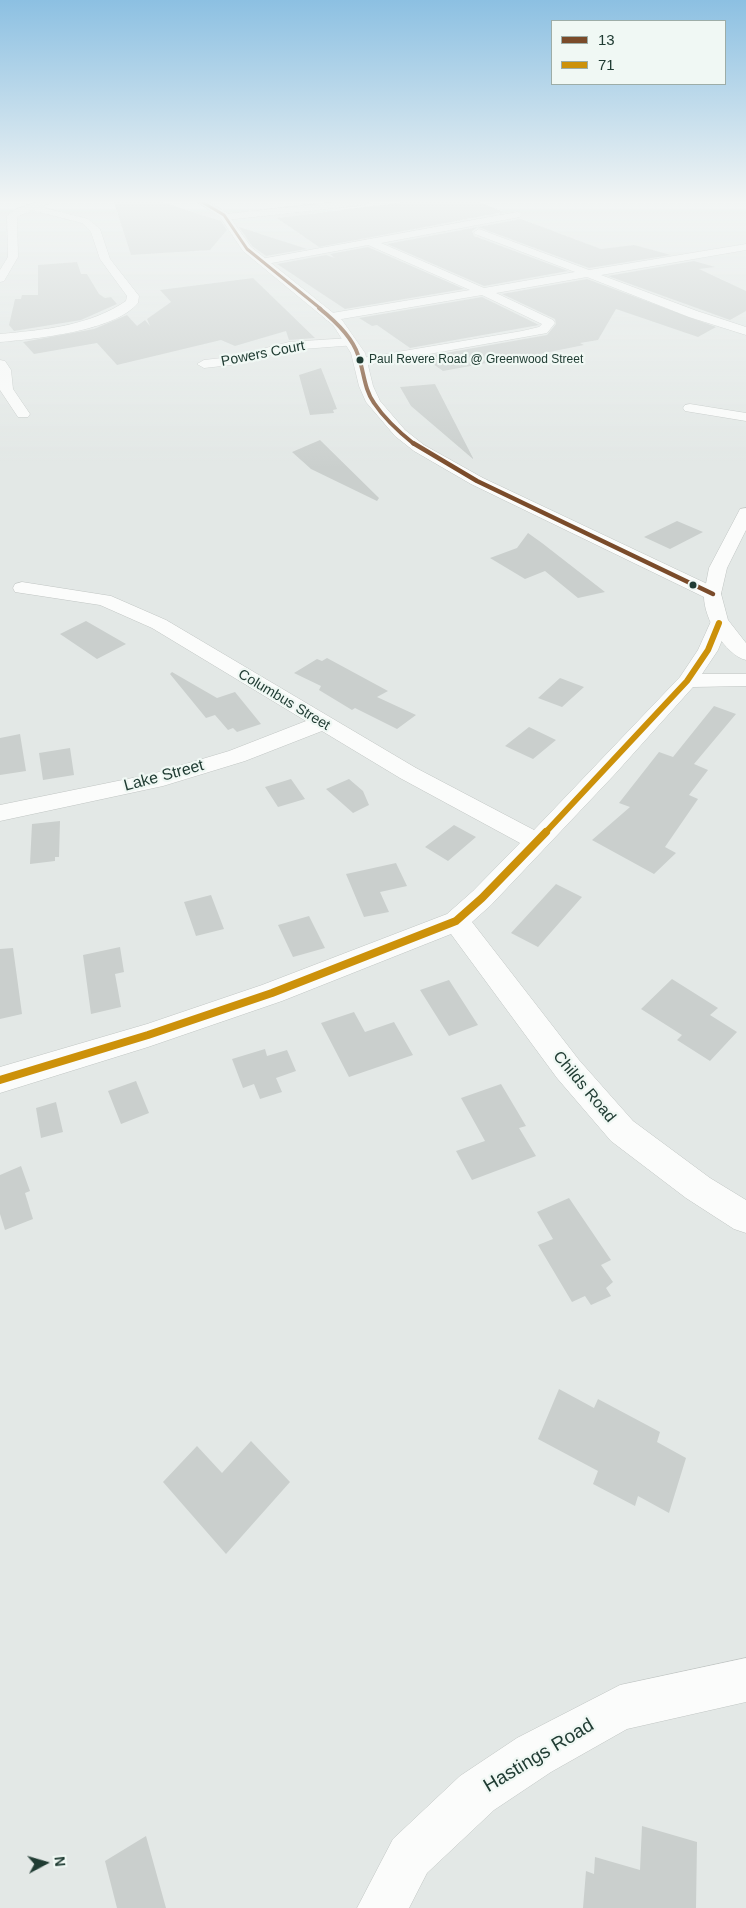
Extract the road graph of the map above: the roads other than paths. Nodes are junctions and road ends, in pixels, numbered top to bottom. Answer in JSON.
{"nodes":[{"id":1,"x":129,"y":291,"type":"edge"},
{"id":2,"x":297,"y":291,"type":"edge"},
{"id":3,"x":483,"y":291,"type":"joint"},
{"id":4,"x":633,"y":291,"type":"edge"},
{"id":5,"x":330,"y":317,"type":"junction"},
{"id":6,"x":746,"y":331,"type":"edge"},
{"id":7,"x":0,"y":338,"type":"edge"},
{"id":8,"x":351,"y":342,"type":"junction"},
{"id":9,"x":361,"y":362,"type":"junction"},
{"id":10,"x":0,"y":364,"type":"edge"},
{"id":11,"x":204,"y":364,"type":"dead end"},
{"id":12,"x":690,"y":408,"type":"dead end"},
{"id":13,"x":23,"y":414,"type":"dead end"},
{"id":14,"x":746,"y":417,"type":"edge"},
{"id":15,"x":746,"y":512,"type":"edge"},
{"id":16,"x":22,"y":588,"type":"dead end"},
{"id":17,"x":713,"y":594,"type":"junction"},
{"id":18,"x":719,"y":623,"type":"junction"},
{"id":19,"x":746,"y":654,"type":"edge"},
{"id":20,"x":746,"y":680,"type":"edge"},
{"id":21,"x":687,"y":681,"type":"junction"},
{"id":22,"x":322,"y":723,"type":"junction"},
{"id":23,"x":0,"y":813,"type":"edge"},
{"id":24,"x":536,"y":841,"type":"junction"},
{"id":25,"x":456,"y":921,"type":"junction"},
{"id":26,"x":0,"y":1080,"type":"edge"},
{"id":27,"x":746,"y":1218,"type":"edge"},
{"id":28,"x":746,"y":1680,"type":"edge"},
{"id":29,"x":382,"y":1908,"type":"edge"}],
"edges":[{"from":1,"to":7,"type":"street"},
{"from":2,"to":5,"type":"street"},
{"from":3,"to":5,"type":"street"},
{"from":3,"to":9,"type":"street"},
{"from":4,"to":6,"type":"street"},
{"from":5,"to":8,"type":"street"},
{"from":8,"to":9,"type":"street"},
{"from":8,"to":11,"type":"street","name":"Powers Court"},
{"from":9,"to":17,"type":"street"},
{"from":10,"to":13,"type":"street"},
{"from":12,"to":14,"type":"street"},
{"from":15,"to":17,"type":"street"},
{"from":16,"to":22,"type":"street","name":"Columbus Street"},
{"from":17,"to":18,"type":"street"},
{"from":18,"to":19,"type":"street"},
{"from":18,"to":21,"type":"street"},
{"from":20,"to":21,"type":"street"},
{"from":21,"to":24,"type":"street"},
{"from":22,"to":23,"type":"street","name":"Lake Street"},
{"from":22,"to":24,"type":"street","name":"Columbus Street"},
{"from":24,"to":25,"type":"street"},
{"from":25,"to":26,"type":"street"},
{"from":25,"to":27,"type":"street","name":"Childs Road"},
{"from":28,"to":29,"type":"street","name":"Hastings Road"}]}
